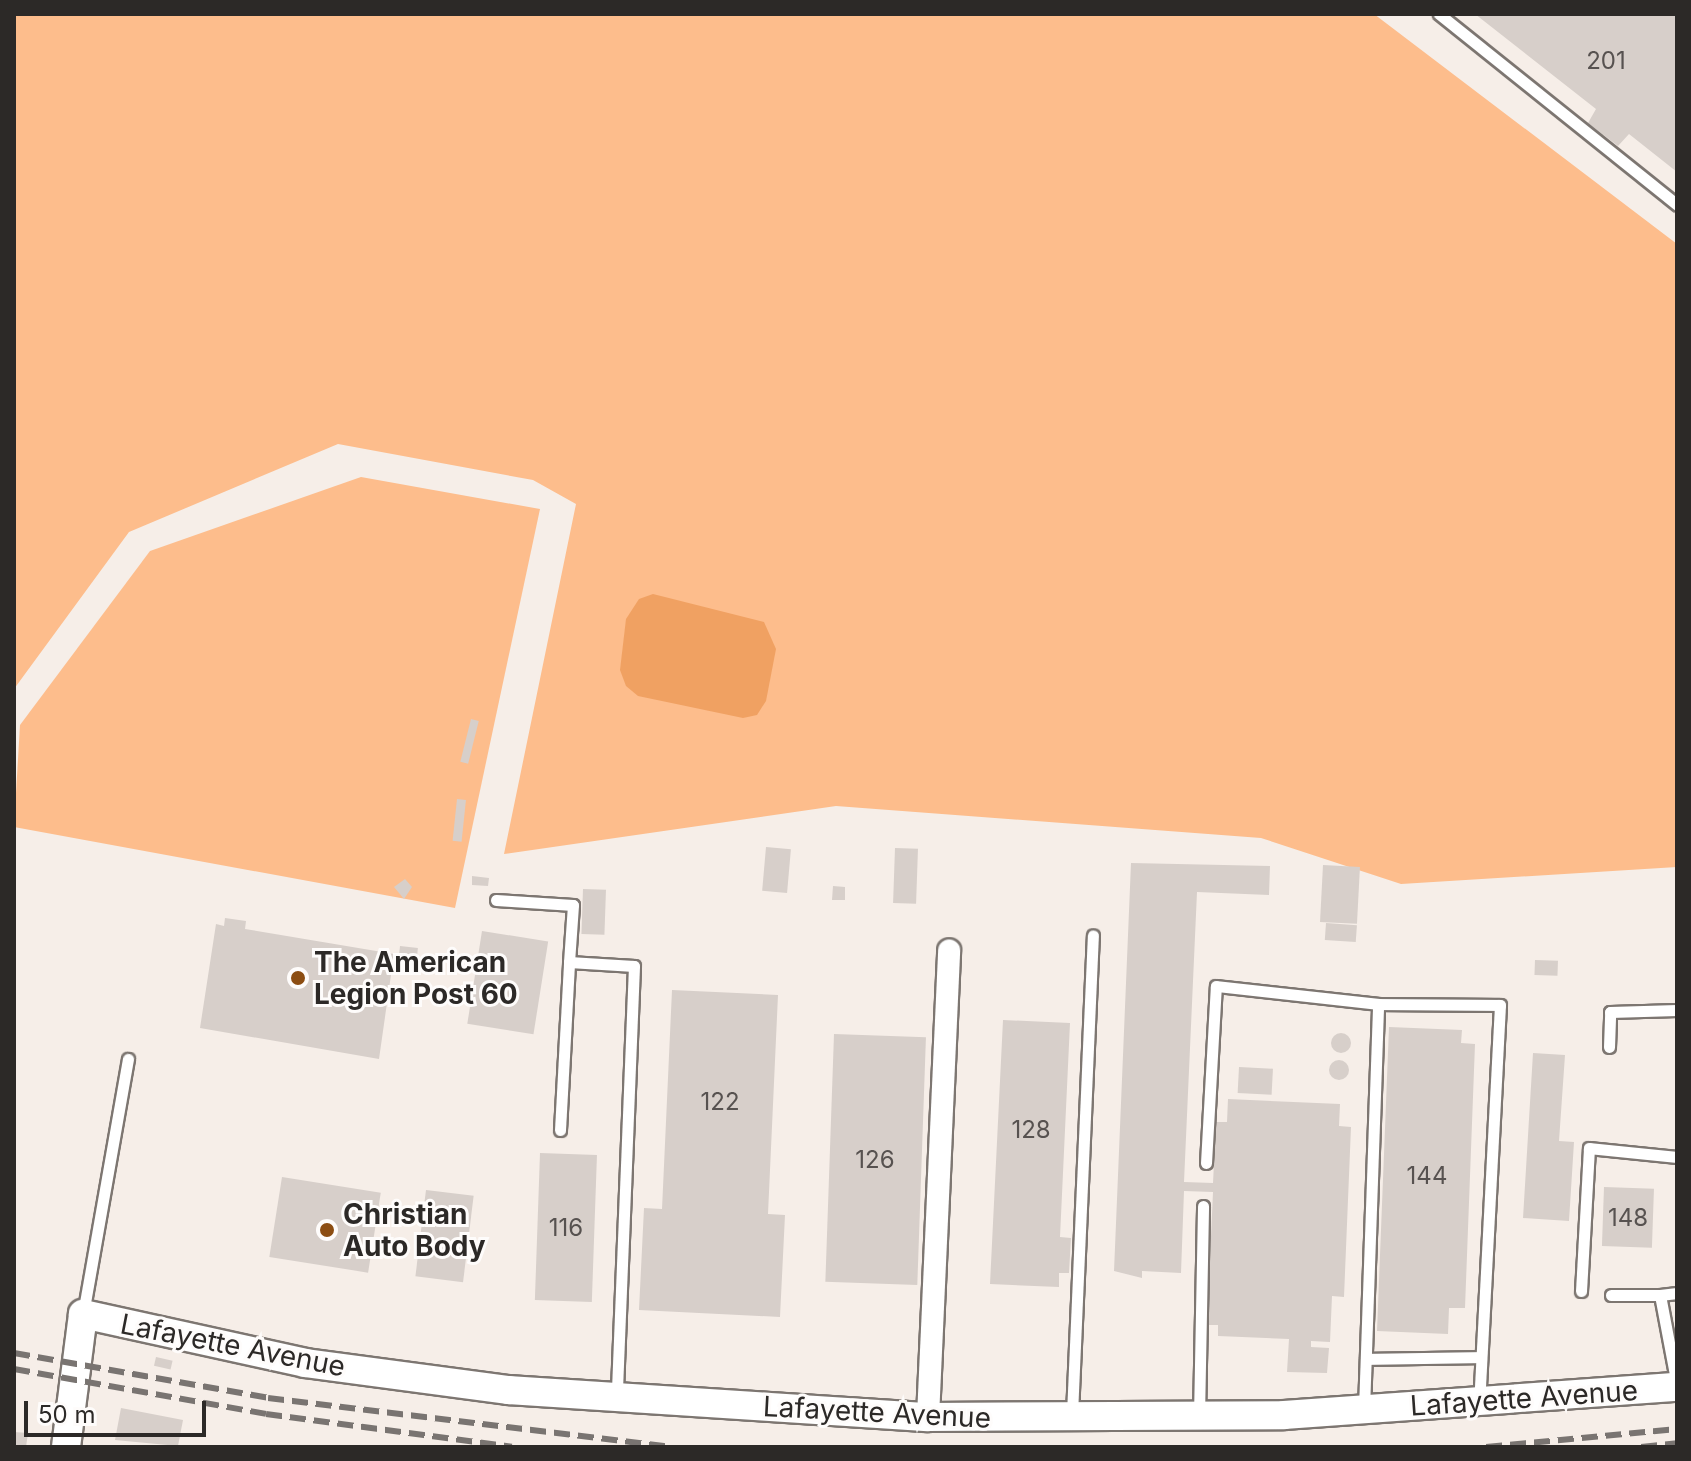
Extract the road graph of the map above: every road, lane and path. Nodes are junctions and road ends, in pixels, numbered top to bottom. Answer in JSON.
{"nodes":[{"id":1,"x":1439,"y":14,"type":"edge"},
{"id":2,"x":1677,"y":205,"type":"edge"},
{"id":3,"x":496,"y":900,"type":"dead end"},
{"id":4,"x":1093,"y":935,"type":"dead end"},
{"id":5,"x":949,"y":950,"type":"dead end"},
{"id":6,"x":569,"y":962,"type":"junction"},
{"id":7,"x":1378,"y":1004,"type":"junction"},
{"id":8,"x":1677,"y":1010,"type":"edge"},
{"id":9,"x":1609,"y":1047,"type":"dead end"},
{"id":10,"x":128,"y":1059,"type":"dead end"},
{"id":11,"x":560,"y":1130,"type":"dead end"},
{"id":12,"x":1677,"y":1157,"type":"edge"},
{"id":13,"x":1206,"y":1163,"type":"dead end"},
{"id":14,"x":1203,"y":1206,"type":"dead end"},
{"id":15,"x":1581,"y":1291,"type":"dead end"},
{"id":16,"x":1677,"y":1293,"type":"edge"},
{"id":17,"x":1611,"y":1295,"type":"dead end"},
{"id":18,"x":1660,"y":1295,"type":"junction"},
{"id":19,"x":83,"y":1314,"type":"junction"},
{"id":20,"x":1481,"y":1357,"type":"junction"},
{"id":21,"x":1366,"y":1359,"type":"junction"},
{"id":22,"x":1677,"y":1386,"type":"edge"},
{"id":23,"x":617,"y":1399,"type":"junction"},
{"id":24,"x":1479,"y":1401,"type":"junction"},
{"id":25,"x":1364,"y":1409,"type":"junction"},
{"id":26,"x":928,"y":1417,"type":"junction"},
{"id":27,"x":1199,"y":1417,"type":"junction"},
{"id":28,"x":1072,"y":1419,"type":"junction"},
{"id":29,"x":66,"y":1447,"type":"edge"}],
"edges":[{"from":1,"to":2,"type":"lane"},
{"from":3,"to":6,"type":"lane"},
{"from":4,"to":28,"type":"lane"},
{"from":5,"to":26,"type":"street"},
{"from":6,"to":11,"type":"lane"},
{"from":6,"to":23,"type":"lane"},
{"from":7,"to":13,"type":"lane"},
{"from":7,"to":20,"type":"lane"},
{"from":7,"to":21,"type":"lane"},
{"from":8,"to":9,"type":"lane"},
{"from":10,"to":19,"type":"lane"},
{"from":12,"to":15,"type":"lane"},
{"from":14,"to":27,"type":"lane"},
{"from":16,"to":18,"type":"lane"},
{"from":17,"to":18,"type":"lane"},
{"from":18,"to":22,"type":"lane"},
{"from":19,"to":23,"type":"street","name":"Lafayette Avenue"},
{"from":19,"to":29,"type":"street"},
{"from":20,"to":21,"type":"lane"},
{"from":20,"to":24,"type":"lane"},
{"from":21,"to":25,"type":"lane"},
{"from":22,"to":24,"type":"street","name":"Lafayette Avenue"},
{"from":23,"to":26,"type":"street","name":"Lafayette Avenue"},
{"from":24,"to":25,"type":"street","name":"Lafayette Avenue"},
{"from":25,"to":27,"type":"street","name":"Lafayette Avenue"},
{"from":26,"to":28,"type":"street","name":"Lafayette Avenue"},
{"from":27,"to":28,"type":"street","name":"Lafayette Avenue"}]}
